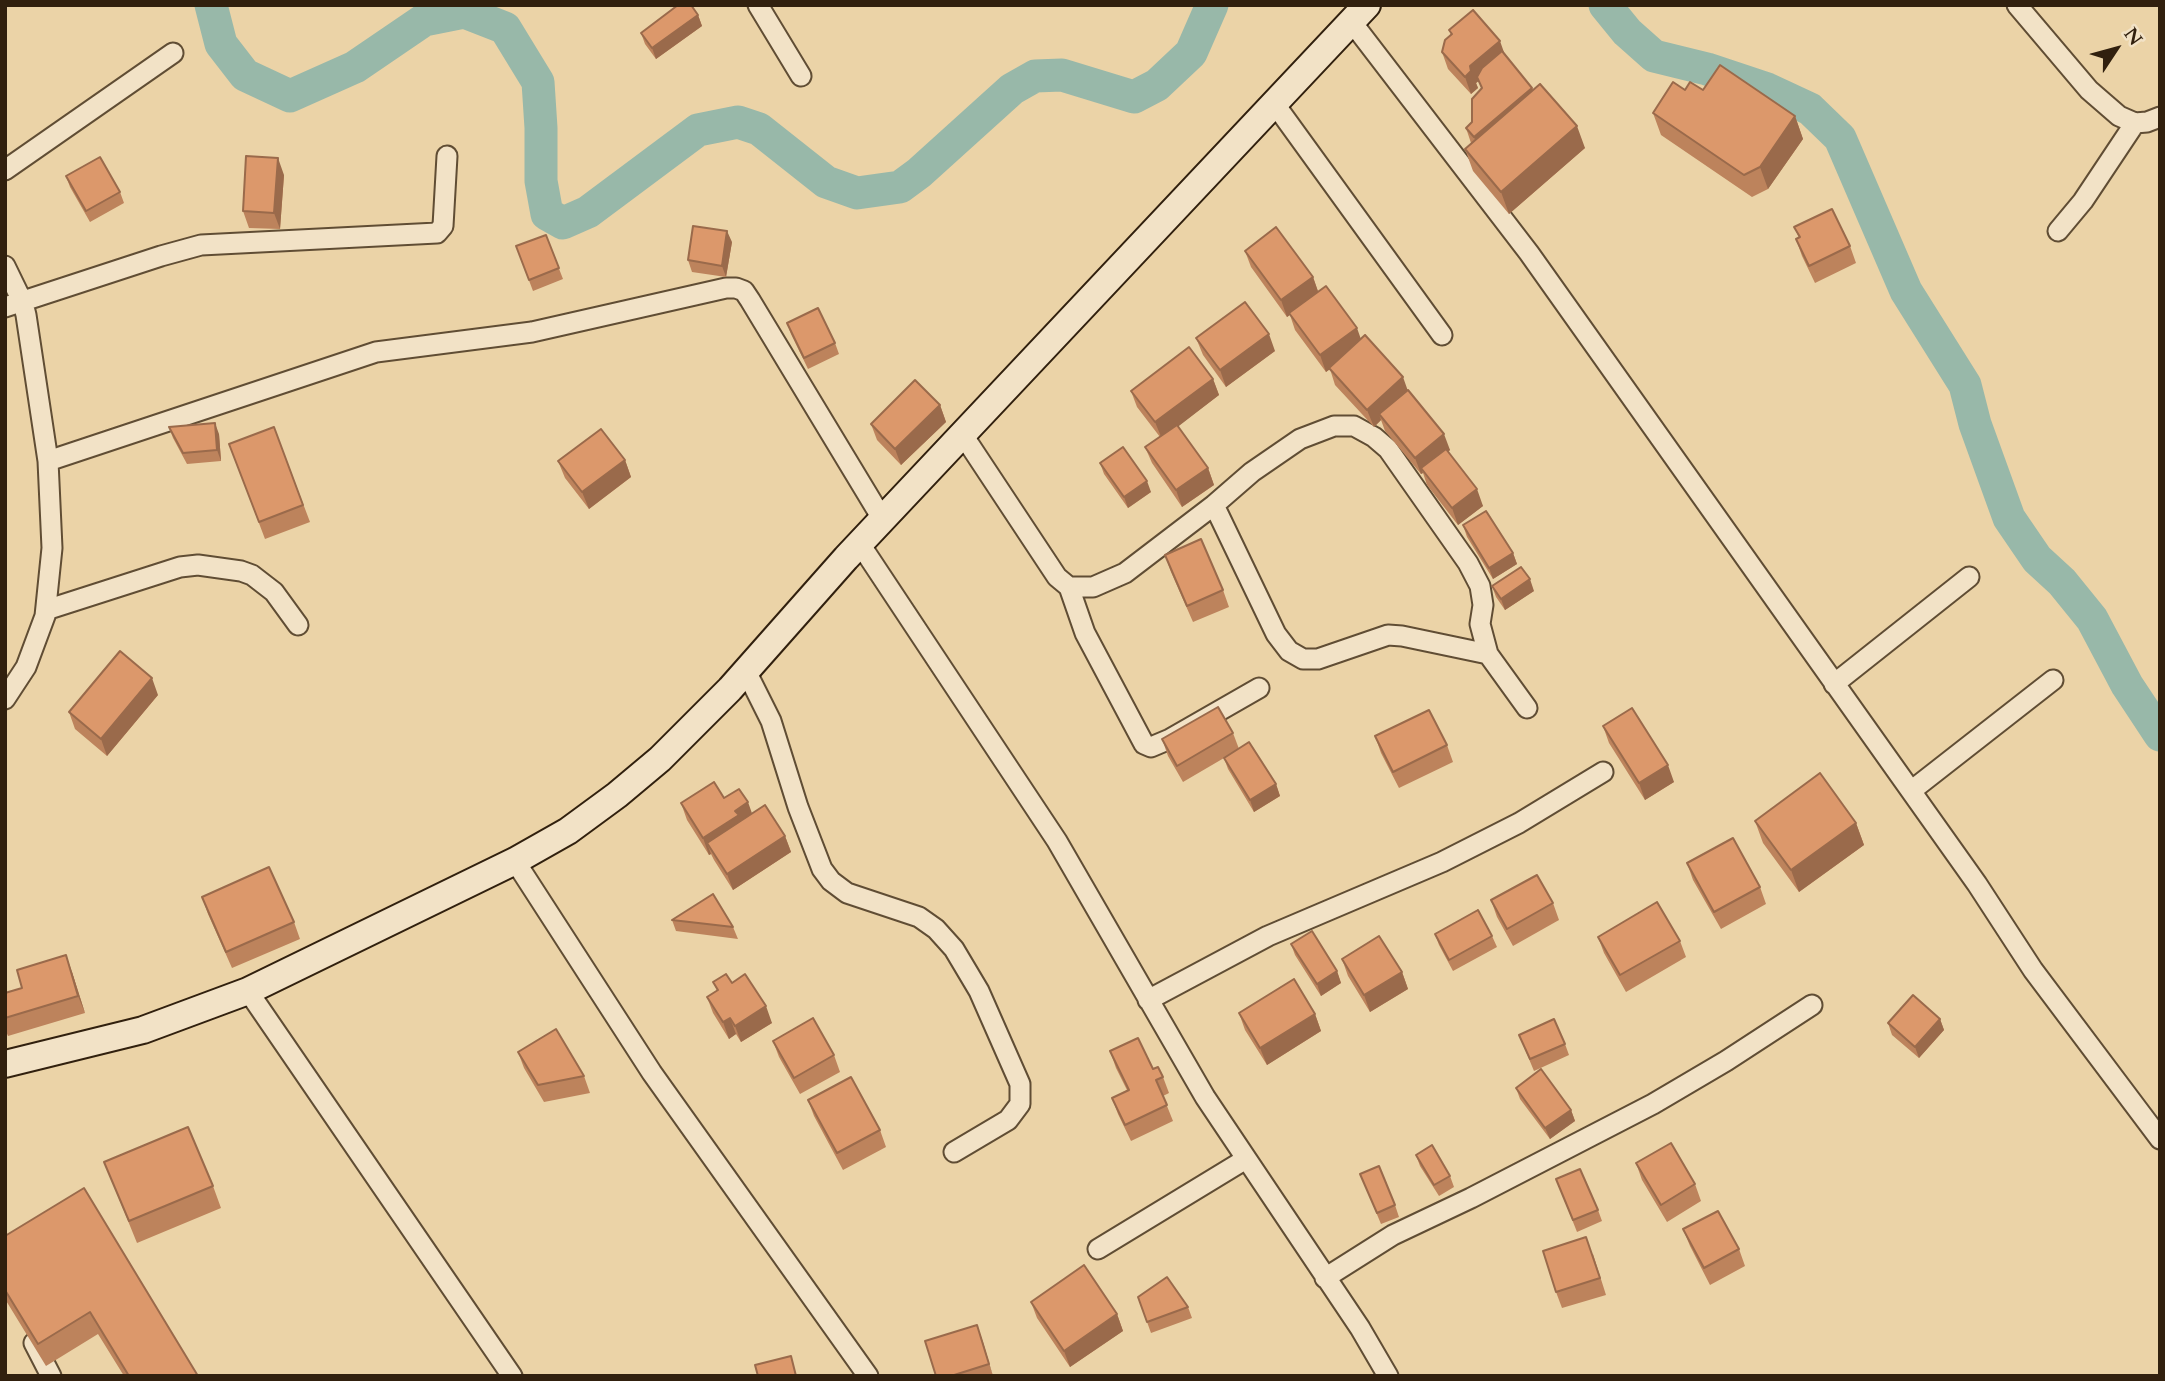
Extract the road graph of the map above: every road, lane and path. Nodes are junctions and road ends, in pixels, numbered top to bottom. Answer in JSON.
{"nodes":[{"id":1,"x":758,"y":5,"type":"edge"},
{"id":2,"x":2017,"y":5,"type":"edge"},
{"id":3,"x":1359,"y":13,"type":"edge"},
{"id":4,"x":173,"y":53,"type":"dead end"},
{"id":5,"x":801,"y":76,"type":"dead end"},
{"id":6,"x":1274,"y":103,"type":"junction"},
{"id":7,"x":2160,"y":117,"type":"edge"},
{"id":8,"x":2135,"y":123,"type":"junction"},
{"id":9,"x":447,"y":156,"type":"dead end"},
{"id":10,"x":5,"y":170,"type":"edge"},
{"id":11,"x":2057,"y":231,"type":"dead end"},
{"id":12,"x":5,"y":266,"type":"edge"},
{"id":13,"x":14,"y":305,"type":"edge"},
{"id":14,"x":1442,"y":335,"type":"dead end"},
{"id":15,"x":963,"y":435,"type":"junction"},
{"id":16,"x":48,"y":461,"type":"junction"},
{"id":17,"x":1214,"y":505,"type":"junction"},
{"id":18,"x":883,"y":520,"type":"junction"},
{"id":19,"x":860,"y":544,"type":"junction"},
{"id":20,"x":1969,"y":577,"type":"dead end"},
{"id":21,"x":1069,"y":587,"type":"junction"},
{"id":22,"x":46,"y":610,"type":"junction"},
{"id":23,"x":298,"y":625,"type":"dead end"},
{"id":24,"x":1488,"y":654,"type":"junction"},
{"id":25,"x":746,"y":671,"type":"junction"},
{"id":26,"x":2053,"y":680,"type":"dead end"},
{"id":27,"x":1834,"y":684,"type":"junction"},
{"id":28,"x":1259,"y":688,"type":"dead end"},
{"id":29,"x":5,"y":699,"type":"edge"},
{"id":30,"x":1527,"y":708,"type":"dead end"},
{"id":31,"x":1603,"y":772,"type":"dead end"},
{"id":32,"x":1910,"y":791,"type":"junction"},
{"id":33,"x":515,"y":861,"type":"junction"},
{"id":34,"x":248,"y":991,"type":"junction"},
{"id":35,"x":1148,"y":1000,"type":"junction"},
{"id":36,"x":1811,"y":1005,"type":"dead end"},
{"id":37,"x":5,"y":1064,"type":"edge"},
{"id":38,"x":2160,"y":1139,"type":"edge"},
{"id":39,"x":954,"y":1152,"type":"dead end"},
{"id":40,"x":1246,"y":1159,"type":"junction"},
{"id":41,"x":1098,"y":1249,"type":"dead end"},
{"id":42,"x":1325,"y":1278,"type":"junction"},
{"id":43,"x":23,"y":1322,"type":"edge"},
{"id":44,"x":51,"y":1376,"type":"edge"},
{"id":45,"x":512,"y":1376,"type":"edge"},
{"id":46,"x":867,"y":1376,"type":"edge"},
{"id":47,"x":1388,"y":1376,"type":"edge"}],
"edges":[{"from":1,"to":5,"type":"street"},
{"from":2,"to":8,"type":"street"},
{"from":3,"to":6,"type":"main road"},
{"from":3,"to":27,"type":"street"},
{"from":4,"to":10,"type":"street"},
{"from":6,"to":14,"type":"street"},
{"from":6,"to":15,"type":"main road"},
{"from":7,"to":8,"type":"street"},
{"from":8,"to":11,"type":"street"},
{"from":9,"to":13,"type":"street"},
{"from":12,"to":13,"type":"street"},
{"from":13,"to":16,"type":"street"},
{"from":15,"to":18,"type":"main road"},
{"from":15,"to":21,"type":"street"},
{"from":16,"to":18,"type":"street"},
{"from":16,"to":22,"type":"street"},
{"from":17,"to":21,"type":"street"},
{"from":17,"to":24,"type":"street"},
{"from":17,"to":24,"type":"street"},
{"from":18,"to":19,"type":"main road"},
{"from":19,"to":25,"type":"main road"},
{"from":19,"to":35,"type":"street"},
{"from":20,"to":27,"type":"street"},
{"from":21,"to":28,"type":"street"},
{"from":22,"to":23,"type":"street"},
{"from":22,"to":29,"type":"street"},
{"from":24,"to":30,"type":"street"},
{"from":25,"to":33,"type":"main road"},
{"from":25,"to":39,"type":"street"},
{"from":26,"to":32,"type":"street"},
{"from":27,"to":32,"type":"street"},
{"from":31,"to":35,"type":"street"},
{"from":32,"to":38,"type":"street"},
{"from":33,"to":34,"type":"main road"},
{"from":33,"to":46,"type":"street"},
{"from":34,"to":37,"type":"main road"},
{"from":34,"to":45,"type":"street"},
{"from":35,"to":40,"type":"street"},
{"from":36,"to":42,"type":"street"},
{"from":40,"to":41,"type":"street"},
{"from":40,"to":42,"type":"street"},
{"from":42,"to":47,"type":"street"},
{"from":43,"to":44,"type":"street"}]}
